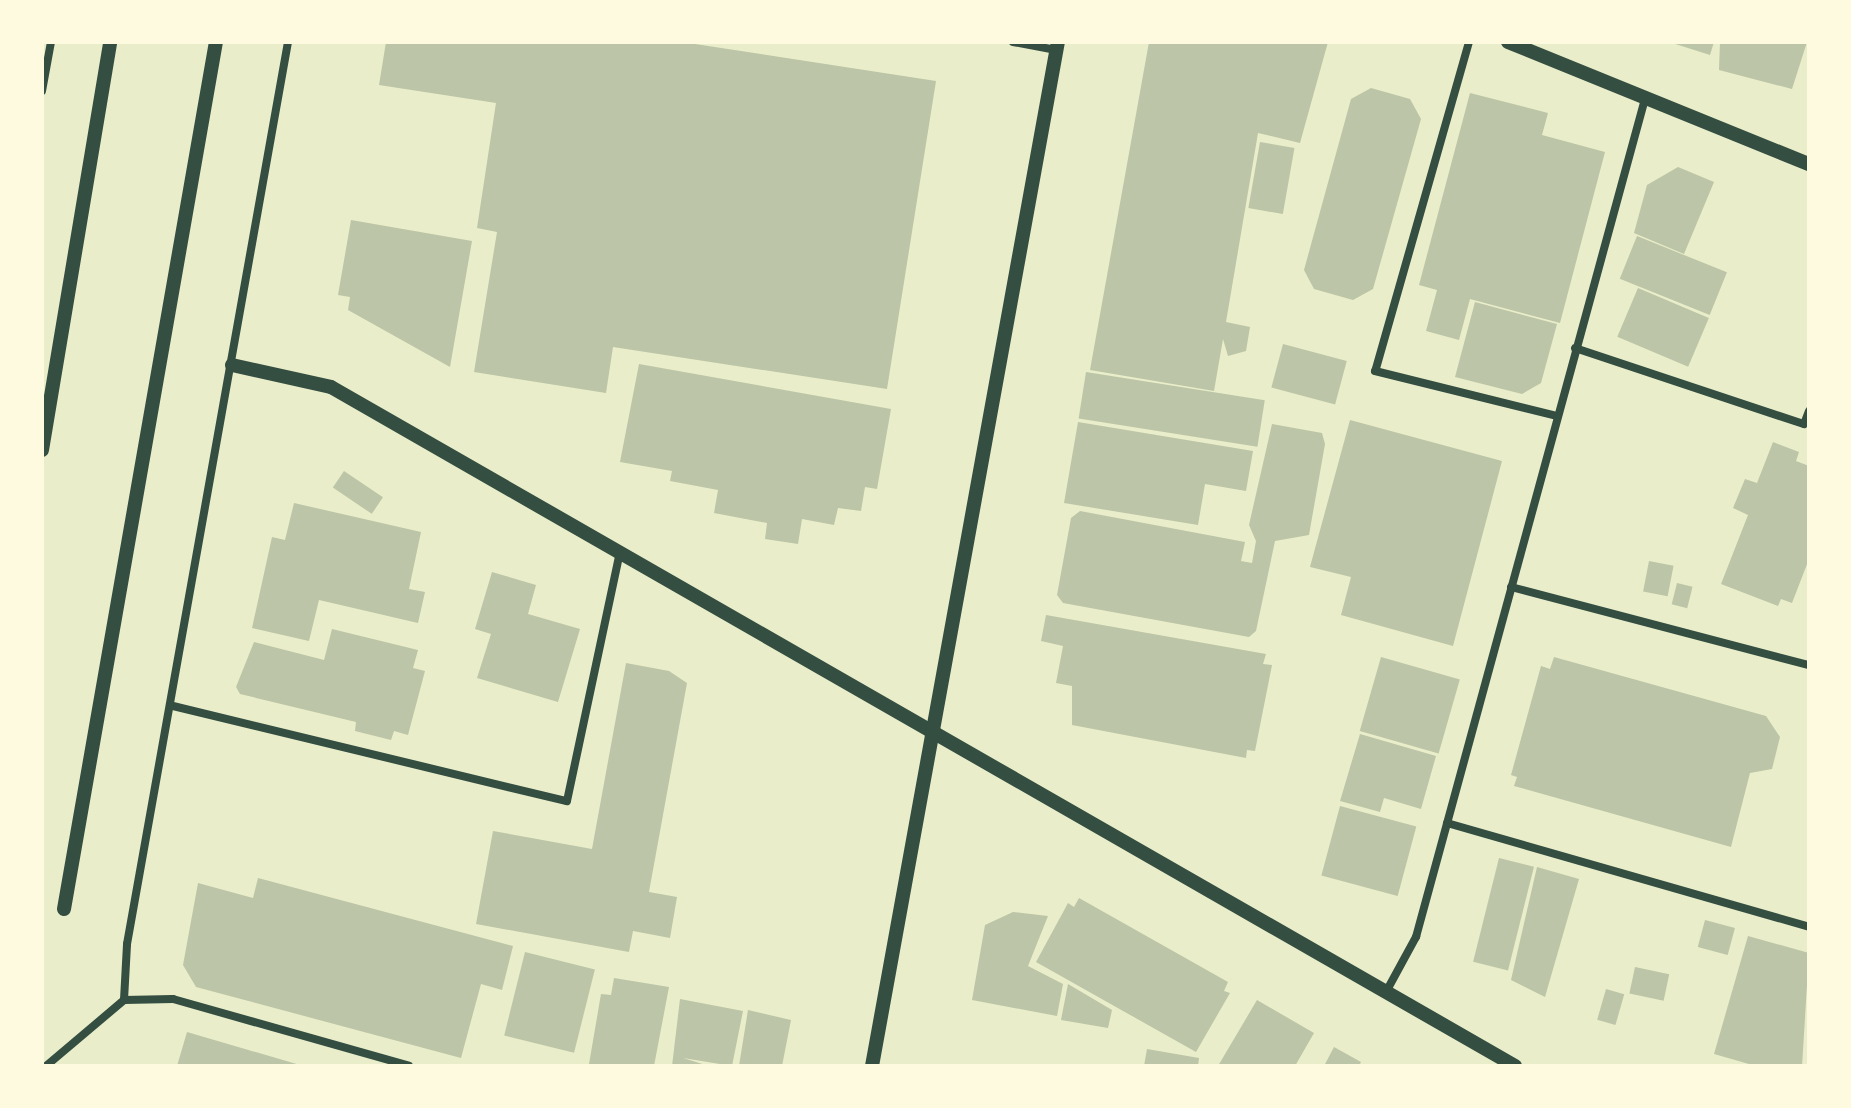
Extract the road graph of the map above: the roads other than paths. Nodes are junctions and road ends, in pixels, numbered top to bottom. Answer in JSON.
{"nodes":[{"id":1,"x":51,"y":42,"type":"edge"},
{"id":2,"x":110,"y":42,"type":"edge"},
{"id":3,"x":216,"y":42,"type":"edge"},
{"id":4,"x":288,"y":42,"type":"edge"},
{"id":5,"x":1013,"y":42,"type":"edge"},
{"id":6,"x":1469,"y":42,"type":"edge"},
{"id":7,"x":1508,"y":42,"type":"edge"},
{"id":8,"x":1057,"y":46,"type":"edge"},
{"id":9,"x":42,"y":91,"type":"edge"},
{"id":10,"x":1645,"y":99,"type":"junction"},
{"id":11,"x":1808,"y":160,"type":"edge"},
{"id":12,"x":1575,"y":348,"type":"junction"},
{"id":13,"x":232,"y":365,"type":"junction"},
{"id":14,"x":1809,"y":411,"type":"edge"},
{"id":15,"x":1557,"y":416,"type":"junction"},
{"id":16,"x":42,"y":450,"type":"edge"},
{"id":17,"x":620,"y":552,"type":"junction"},
{"id":18,"x":1511,"y":587,"type":"junction"},
{"id":19,"x":1809,"y":665,"type":"edge"},
{"id":20,"x":173,"y":706,"type":"junction"},
{"id":21,"x":932,"y":731,"type":"junction"},
{"id":22,"x":1447,"y":823,"type":"junction"},
{"id":23,"x":64,"y":909,"type":"dead end"},
{"id":24,"x":1809,"y":927,"type":"edge"},
{"id":25,"x":1386,"y":992,"type":"junction"},
{"id":26,"x":124,"y":1000,"type":"junction"},
{"id":27,"x":46,"y":1066,"type":"edge"},
{"id":28,"x":409,"y":1066,"type":"edge"},
{"id":29,"x":872,"y":1066,"type":"edge"},
{"id":30,"x":1515,"y":1066,"type":"edge"}],
"edges":[{"from":1,"to":9,"type":"street"},
{"from":2,"to":16,"type":"street"},
{"from":3,"to":23,"type":"street"},
{"from":4,"to":13,"type":"street"},
{"from":5,"to":8,"type":"street"},
{"from":6,"to":15,"type":"street"},
{"from":7,"to":10,"type":"street"},
{"from":8,"to":21,"type":"street"},
{"from":10,"to":11,"type":"street"},
{"from":10,"to":12,"type":"street"},
{"from":12,"to":14,"type":"street"},
{"from":12,"to":15,"type":"street"},
{"from":13,"to":17,"type":"street"},
{"from":13,"to":20,"type":"street"},
{"from":15,"to":18,"type":"street"},
{"from":17,"to":20,"type":"street"},
{"from":17,"to":21,"type":"street"},
{"from":18,"to":19,"type":"street"},
{"from":18,"to":22,"type":"street"},
{"from":20,"to":26,"type":"street"},
{"from":21,"to":25,"type":"street"},
{"from":21,"to":29,"type":"street"},
{"from":22,"to":24,"type":"street"},
{"from":22,"to":25,"type":"street"},
{"from":25,"to":30,"type":"street"},
{"from":26,"to":27,"type":"street"},
{"from":26,"to":28,"type":"street"}]}
